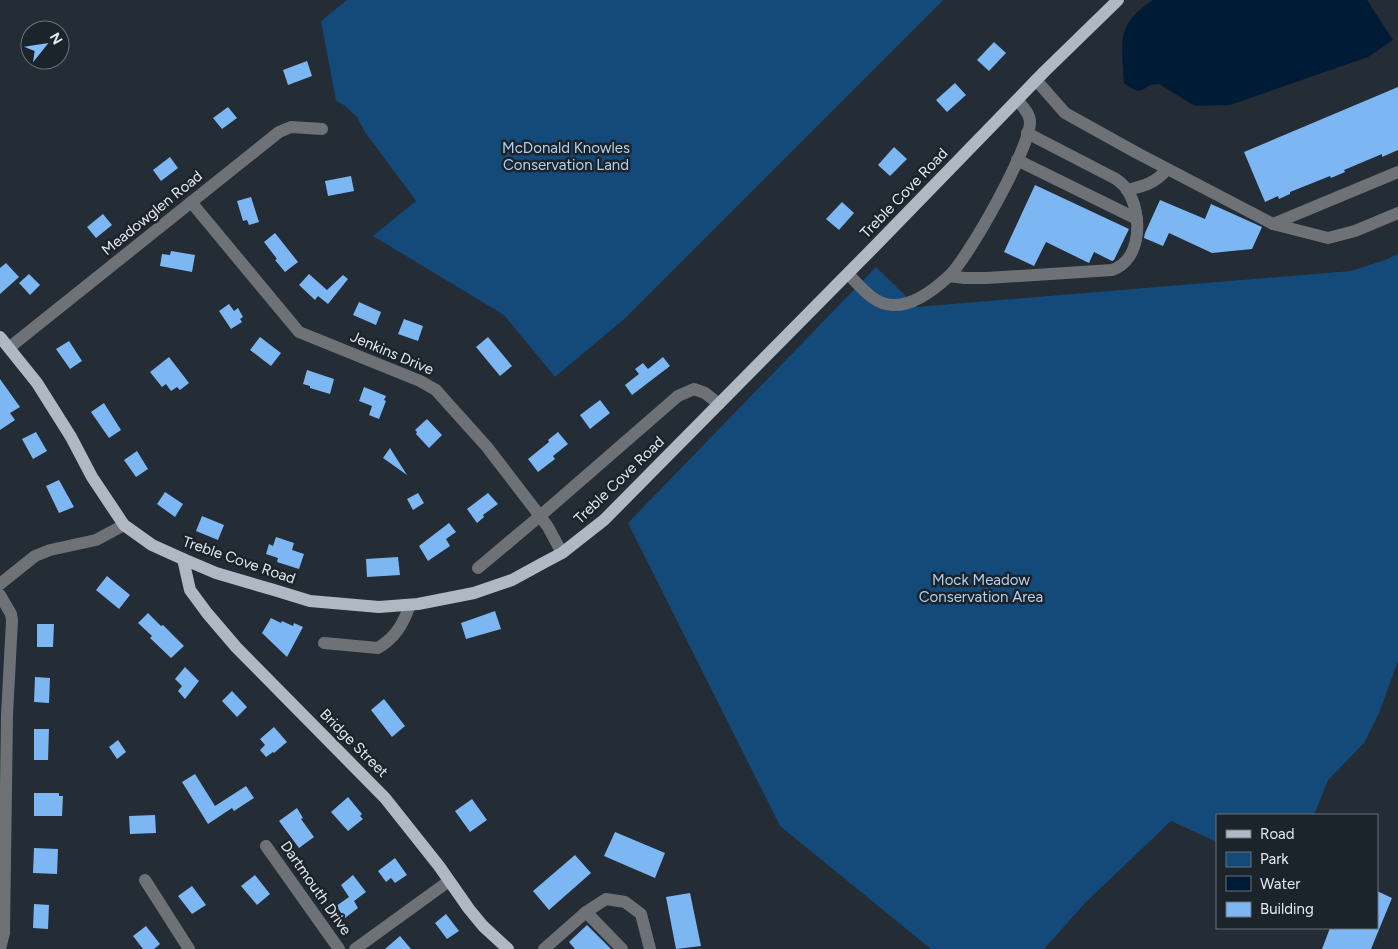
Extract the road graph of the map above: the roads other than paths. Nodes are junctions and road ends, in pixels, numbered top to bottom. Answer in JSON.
{"nodes":[{"id":1,"x":1118,"y":0,"type":"edge"},
{"id":2,"x":1036,"y":80,"type":"junction"},
{"id":3,"x":1017,"y":100,"type":"junction"},
{"id":4,"x":322,"y":129,"type":"dead end"},
{"id":5,"x":1027,"y":133,"type":"junction"},
{"id":6,"x":1017,"y":160,"type":"junction"},
{"id":7,"x":1167,"y":169,"type":"junction"},
{"id":8,"x":1398,"y":172,"type":"edge"},
{"id":9,"x":1127,"y":190,"type":"junction"},
{"id":10,"x":191,"y":202,"type":"junction"},
{"id":11,"x":1398,"y":213,"type":"edge"},
{"id":12,"x":1138,"y":219,"type":"junction"},
{"id":13,"x":1273,"y":224,"type":"junction"},
{"id":14,"x":848,"y":274,"type":"junction"},
{"id":15,"x":949,"y":276,"type":"junction"},
{"id":16,"x":0,"y":337,"type":"edge"},
{"id":17,"x":10,"y":348,"type":"junction"},
{"id":18,"x":719,"y":404,"type":"junction"},
{"id":19,"x":540,"y":516,"type":"junction"},
{"id":20,"x":124,"y":525,"type":"junction"},
{"id":21,"x":562,"y":553,"type":"junction"},
{"id":22,"x":182,"y":560,"type":"junction"},
{"id":23,"x":478,"y":568,"type":"dead end"},
{"id":24,"x":0,"y":584,"type":"edge"},
{"id":25,"x":0,"y":595,"type":"edge"},
{"id":26,"x":410,"y":605,"type":"junction"},
{"id":27,"x":324,"y":643,"type":"dead end"},
{"id":28,"x":266,"y":846,"type":"dead end"},
{"id":29,"x":145,"y":880,"type":"dead end"},
{"id":30,"x":449,"y":881,"type":"junction"},
{"id":31,"x":586,"y":912,"type":"junction"},
{"id":32,"x":0,"y":949,"type":"edge"},
{"id":33,"x":189,"y":949,"type":"edge"},
{"id":34,"x":339,"y":949,"type":"edge"},
{"id":35,"x":355,"y":949,"type":"edge"},
{"id":36,"x":508,"y":949,"type":"edge"},
{"id":37,"x":544,"y":949,"type":"edge"},
{"id":38,"x":622,"y":949,"type":"edge"},
{"id":39,"x":650,"y":949,"type":"edge"}],
"edges":[{"from":1,"to":2,"type":"main road","name":"Treble Cove Road"},
{"from":2,"to":3,"type":"main road","name":"Treble Cove Road"},
{"from":2,"to":7,"type":"street"},
{"from":3,"to":5,"type":"street"},
{"from":3,"to":14,"type":"main road","name":"Treble Cove Road"},
{"from":4,"to":10,"type":"street","name":"Meadowglen Road"},
{"from":5,"to":6,"type":"street"},
{"from":5,"to":9,"type":"street"},
{"from":6,"to":12,"type":"street"},
{"from":6,"to":15,"type":"street"},
{"from":7,"to":9,"type":"street"},
{"from":7,"to":13,"type":"street"},
{"from":8,"to":13,"type":"street"},
{"from":9,"to":12,"type":"street"},
{"from":10,"to":17,"type":"street","name":"Meadowglen Road"},
{"from":10,"to":19,"type":"street","name":"Jenkins Drive"},
{"from":11,"to":13,"type":"street"},
{"from":12,"to":15,"type":"street"},
{"from":14,"to":15,"type":"street"},
{"from":14,"to":18,"type":"main road","name":"Treble Cove Road"},
{"from":16,"to":17,"type":"main road","name":"Treble Cove Road"},
{"from":17,"to":20,"type":"main road","name":"Treble Cove Road"},
{"from":18,"to":19,"type":"street"},
{"from":18,"to":21,"type":"main road","name":"Treble Cove Road"},
{"from":19,"to":21,"type":"street","name":"Jenkins Drive"},
{"from":19,"to":23,"type":"street"},
{"from":20,"to":22,"type":"main road","name":"Treble Cove Road"},
{"from":20,"to":24,"type":"street"},
{"from":21,"to":26,"type":"main road","name":"Treble Cove Road"},
{"from":22,"to":26,"type":"main road","name":"Treble Cove Road"},
{"from":22,"to":30,"type":"main road","name":"Bridge Street"},
{"from":25,"to":32,"type":"street"},
{"from":26,"to":27,"type":"street"},
{"from":28,"to":34,"type":"street","name":"Dartmouth Drive"},
{"from":29,"to":33,"type":"street"},
{"from":30,"to":35,"type":"street"},
{"from":30,"to":36,"type":"main road","name":"Bridge Street"},
{"from":31,"to":37,"type":"street"},
{"from":31,"to":38,"type":"street"},
{"from":31,"to":39,"type":"street"}]}
